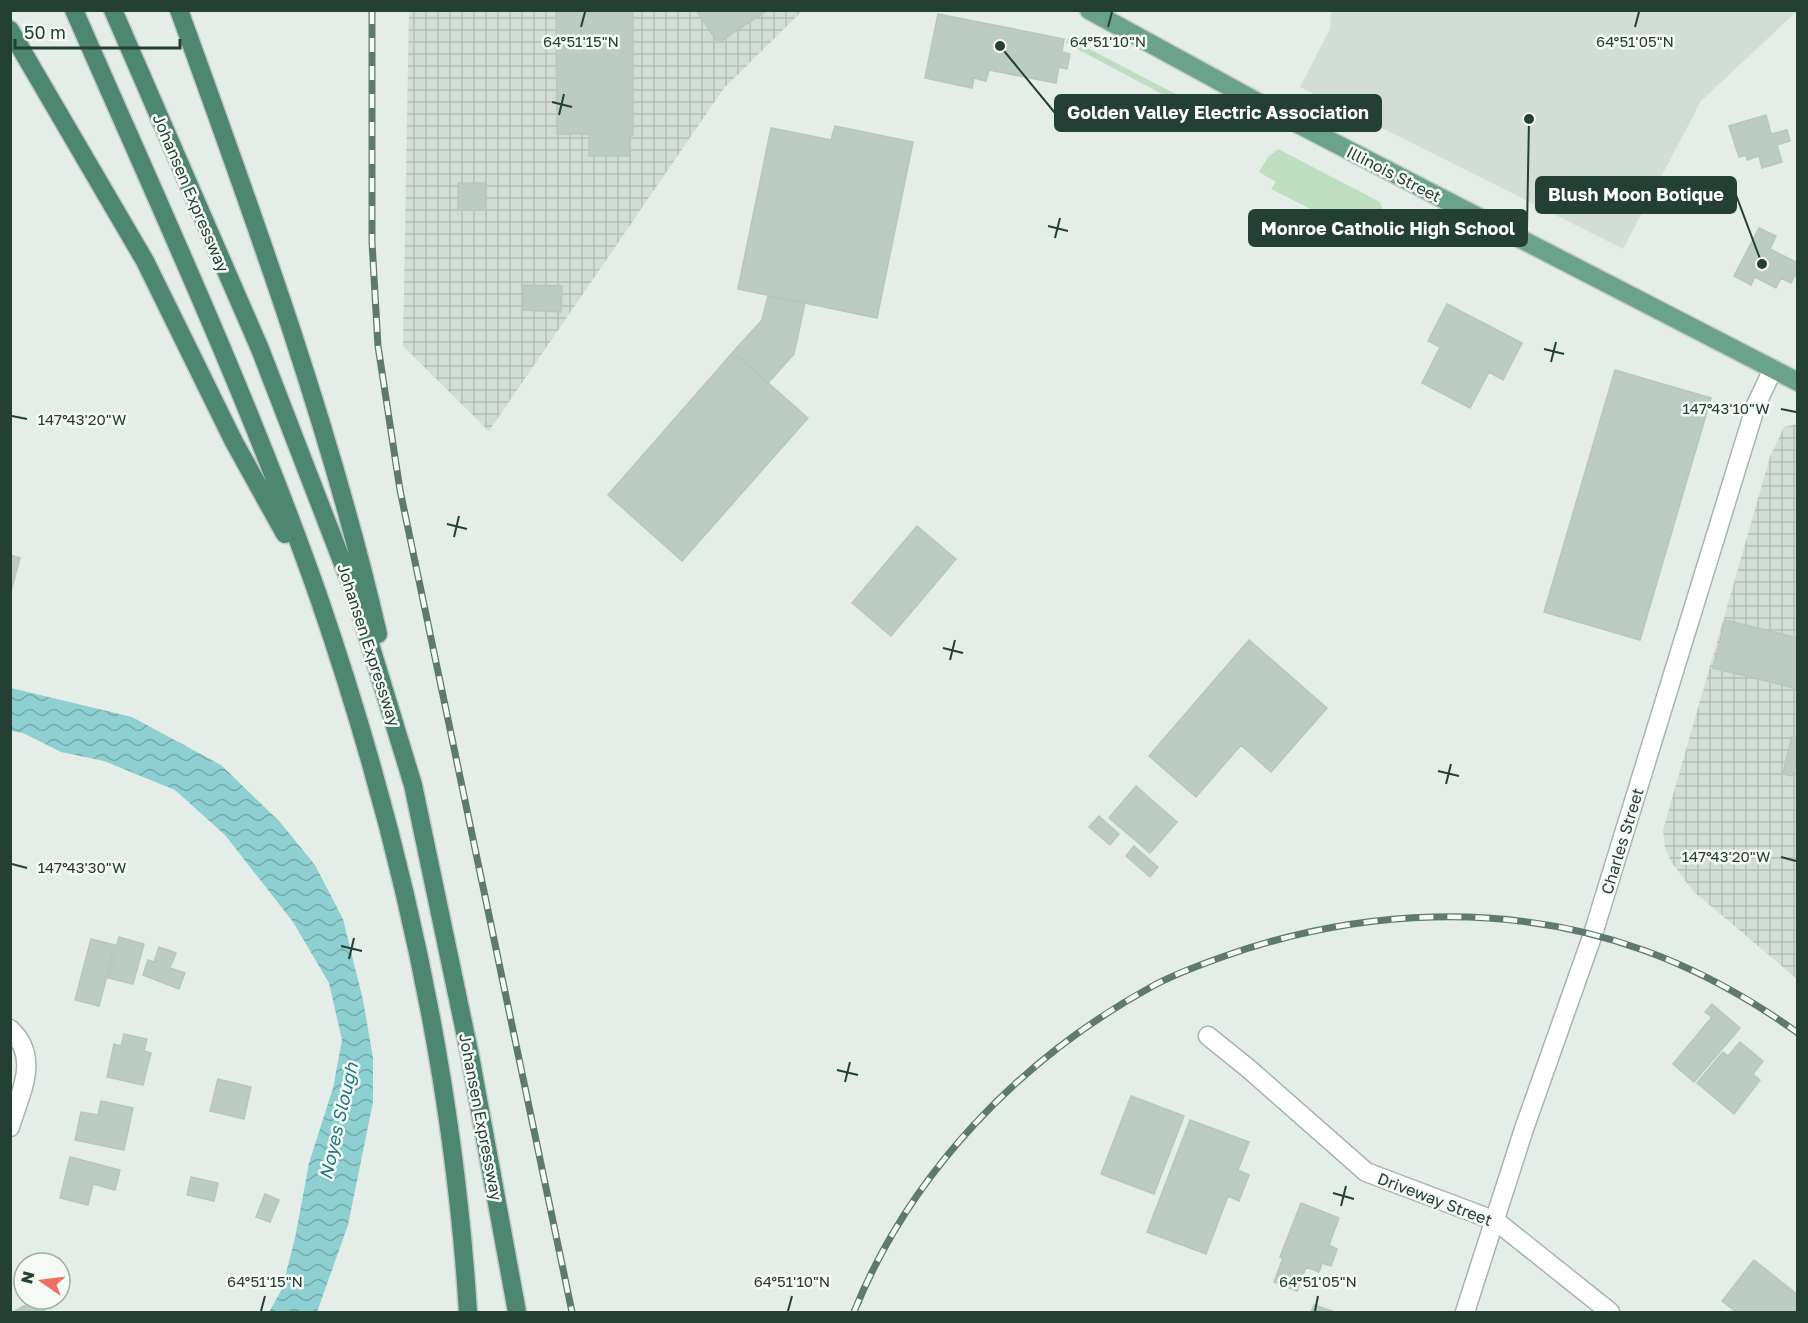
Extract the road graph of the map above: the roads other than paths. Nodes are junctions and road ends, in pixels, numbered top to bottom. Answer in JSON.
{"nodes":[{"id":1,"x":74,"y":10,"type":"edge"},
{"id":2,"x":113,"y":10,"type":"edge"},
{"id":3,"x":178,"y":10,"type":"edge"},
{"id":4,"x":1089,"y":10,"type":"edge"},
{"id":5,"x":10,"y":30,"type":"edge"},
{"id":6,"x":1773,"y":369,"type":"junction"},
{"id":7,"x":1797,"y":382,"type":"edge"},
{"id":8,"x":318,"y":596,"type":"junction"},
{"id":9,"x":413,"y":785,"type":"junction"},
{"id":10,"x":10,"y":1029,"type":"edge"},
{"id":11,"x":1208,"y":1036,"type":"dead end"},
{"id":12,"x":10,"y":1127,"type":"edge"},
{"id":13,"x":1496,"y":1221,"type":"junction"},
{"id":14,"x":468,"y":1312,"type":"edge"},
{"id":15,"x":517,"y":1312,"type":"edge"},
{"id":16,"x":1466,"y":1312,"type":"edge"},
{"id":17,"x":1610,"y":1312,"type":"edge"}],
"edges":[{"from":1,"to":8,"type":"highway","name":"Johansen Expressway"},
{"from":2,"to":9,"type":"highway","name":"Johansen Expressway"},
{"from":3,"to":9,"type":"highway"},
{"from":4,"to":6,"type":"main road","name":"Illinois Street"},
{"from":5,"to":8,"type":"highway"},
{"from":6,"to":7,"type":"main road","name":"Illinois Street"},
{"from":6,"to":13,"type":"street","name":"Charles Street"},
{"from":8,"to":14,"type":"highway","name":"Johansen Expressway"},
{"from":9,"to":15,"type":"highway","name":"Johansen Expressway"},
{"from":10,"to":12,"type":"street"},
{"from":11,"to":13,"type":"street","name":"Driveway Street"},
{"from":13,"to":16,"type":"street","name":"Charles Street"},
{"from":13,"to":17,"type":"street","name":"Driveway Street"}]}
